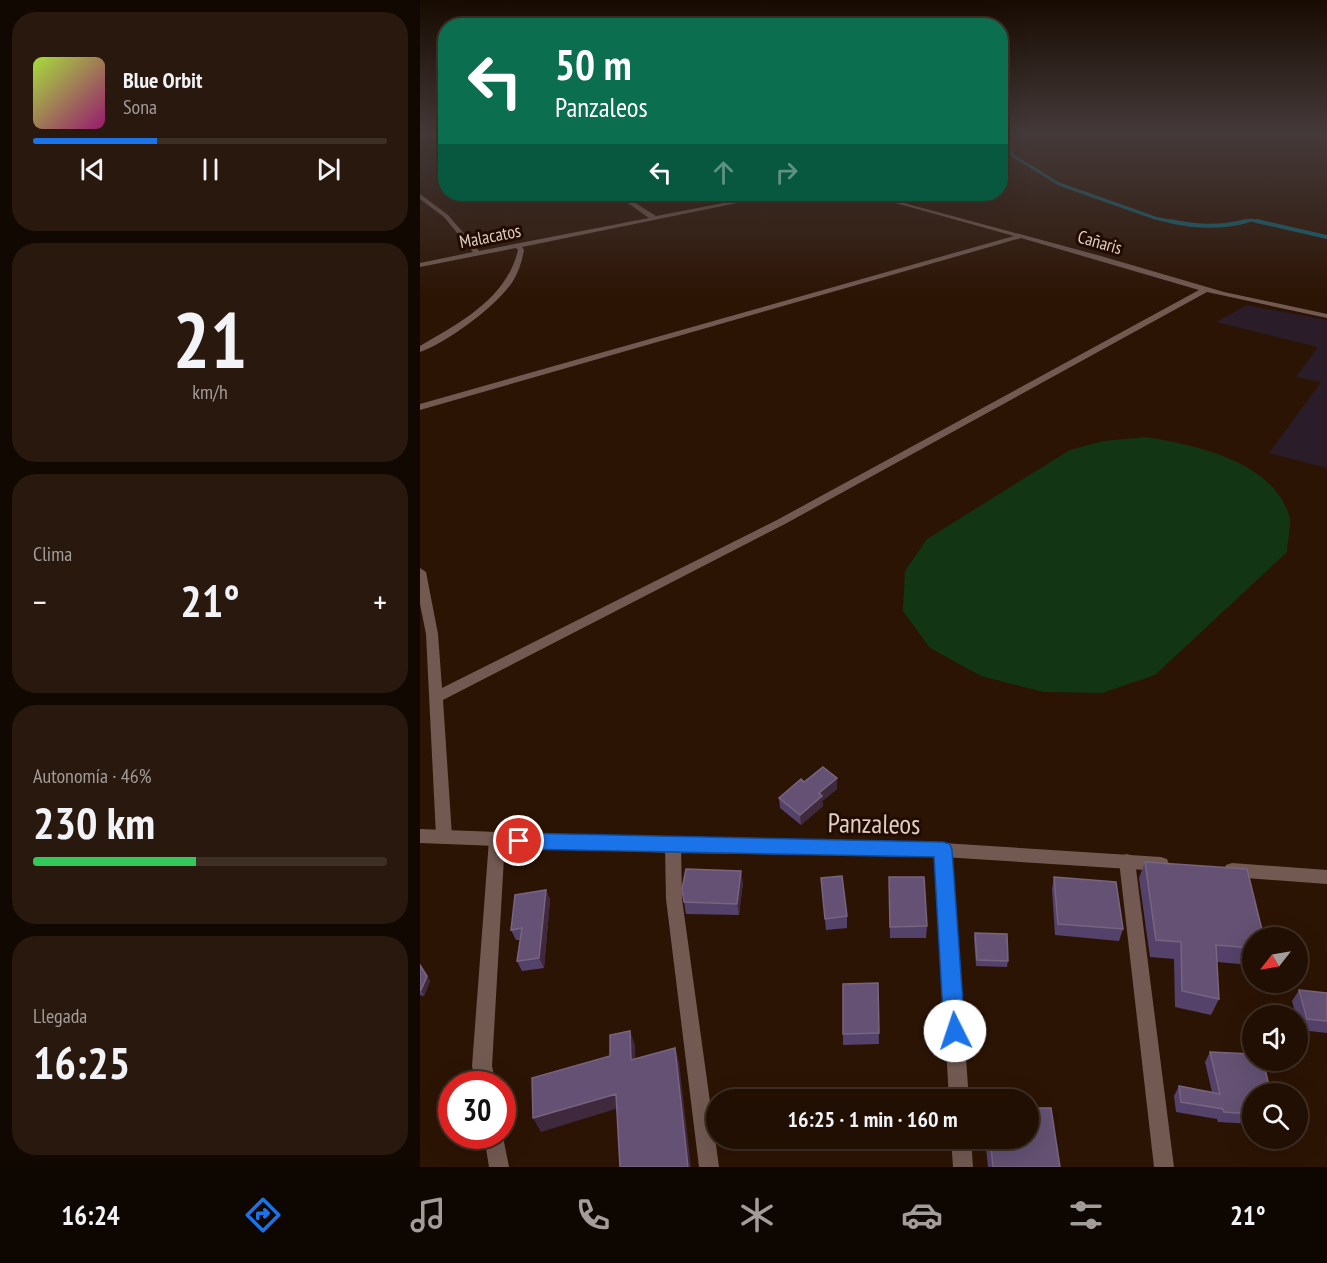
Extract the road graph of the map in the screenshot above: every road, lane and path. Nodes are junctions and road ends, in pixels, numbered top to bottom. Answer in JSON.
{"nodes":[{"id":1,"x":420,"y":196,"type":"edge"},
{"id":2,"x":628,"y":201,"type":"edge"},
{"id":3,"x":742,"y":201,"type":"edge"},
{"id":4,"x":892,"y":201,"type":"edge"},
{"id":5,"x":654,"y":218,"type":"junction"},
{"id":6,"x":1021,"y":236,"type":"junction"},
{"id":7,"x":518,"y":246,"type":"junction"},
{"id":8,"x":478,"y":254,"type":"junction"},
{"id":9,"x":420,"y":265,"type":"edge"},
{"id":10,"x":1206,"y":289,"type":"junction"},
{"id":11,"x":1327,"y":316,"type":"edge"},
{"id":12,"x":420,"y":349,"type":"edge"},
{"id":13,"x":420,"y":407,"type":"edge"},
{"id":14,"x":420,"y":572,"type":"edge"},
{"id":15,"x":436,"y":697,"type":"junction"},
{"id":16,"x":420,"y":836,"type":"edge"},
{"id":17,"x":444,"y":836,"type":"junction"},
{"id":18,"x":497,"y":840,"type":"junction"},
{"id":19,"x":674,"y":846,"type":"junction"},
{"id":20,"x":943,"y":850,"type":"junction"},
{"id":21,"x":1127,"y":861,"type":"junction"},
{"id":22,"x":1174,"y":865,"type":"edge"},
{"id":23,"x":1210,"y":868,"type":"edge"},
{"id":24,"x":1327,"y":877,"type":"edge"},
{"id":25,"x":483,"y":1071,"type":"edge"},
{"id":26,"x":958,"y":1089,"type":"edge"},
{"id":27,"x":496,"y":1149,"type":"edge"},
{"id":28,"x":962,"y":1149,"type":"edge"},
{"id":29,"x":499,"y":1167,"type":"edge"},
{"id":30,"x":709,"y":1167,"type":"edge"},
{"id":31,"x":963,"y":1167,"type":"edge"},
{"id":32,"x":1164,"y":1167,"type":"edge"}],
"edges":[{"from":1,"to":8,"type":"street"},
{"from":2,"to":5,"type":"street"},
{"from":3,"to":5,"type":"street","name":"Malacatos"},
{"from":4,"to":6,"type":"street","name":"Cañaris"},
{"from":5,"to":7,"type":"street","name":"Malacatos"},
{"from":6,"to":10,"type":"street","name":"Cañaris"},
{"from":6,"to":13,"type":"street"},
{"from":7,"to":8,"type":"street","name":"Malacatos"},
{"from":7,"to":12,"type":"street"},
{"from":8,"to":9,"type":"street","name":"Malacatos"},
{"from":10,"to":11,"type":"street","name":"Cañaris"},
{"from":10,"to":15,"type":"street"},
{"from":14,"to":15,"type":"street"},
{"from":15,"to":17,"type":"street"},
{"from":16,"to":17,"type":"street","name":"Panzaleos"},
{"from":17,"to":18,"type":"street","name":"Panzaleos"},
{"from":18,"to":19,"type":"street","name":"Panzaleos"},
{"from":18,"to":25,"type":"street"},
{"from":19,"to":20,"type":"street","name":"Panzaleos"},
{"from":19,"to":30,"type":"street"},
{"from":20,"to":21,"type":"street","name":"Panzaleos"},
{"from":20,"to":26,"type":"street"},
{"from":21,"to":22,"type":"street","name":"Panzaleos"},
{"from":21,"to":32,"type":"street"},
{"from":23,"to":24,"type":"street"},
{"from":27,"to":29,"type":"street"},
{"from":28,"to":31,"type":"street"}]}
